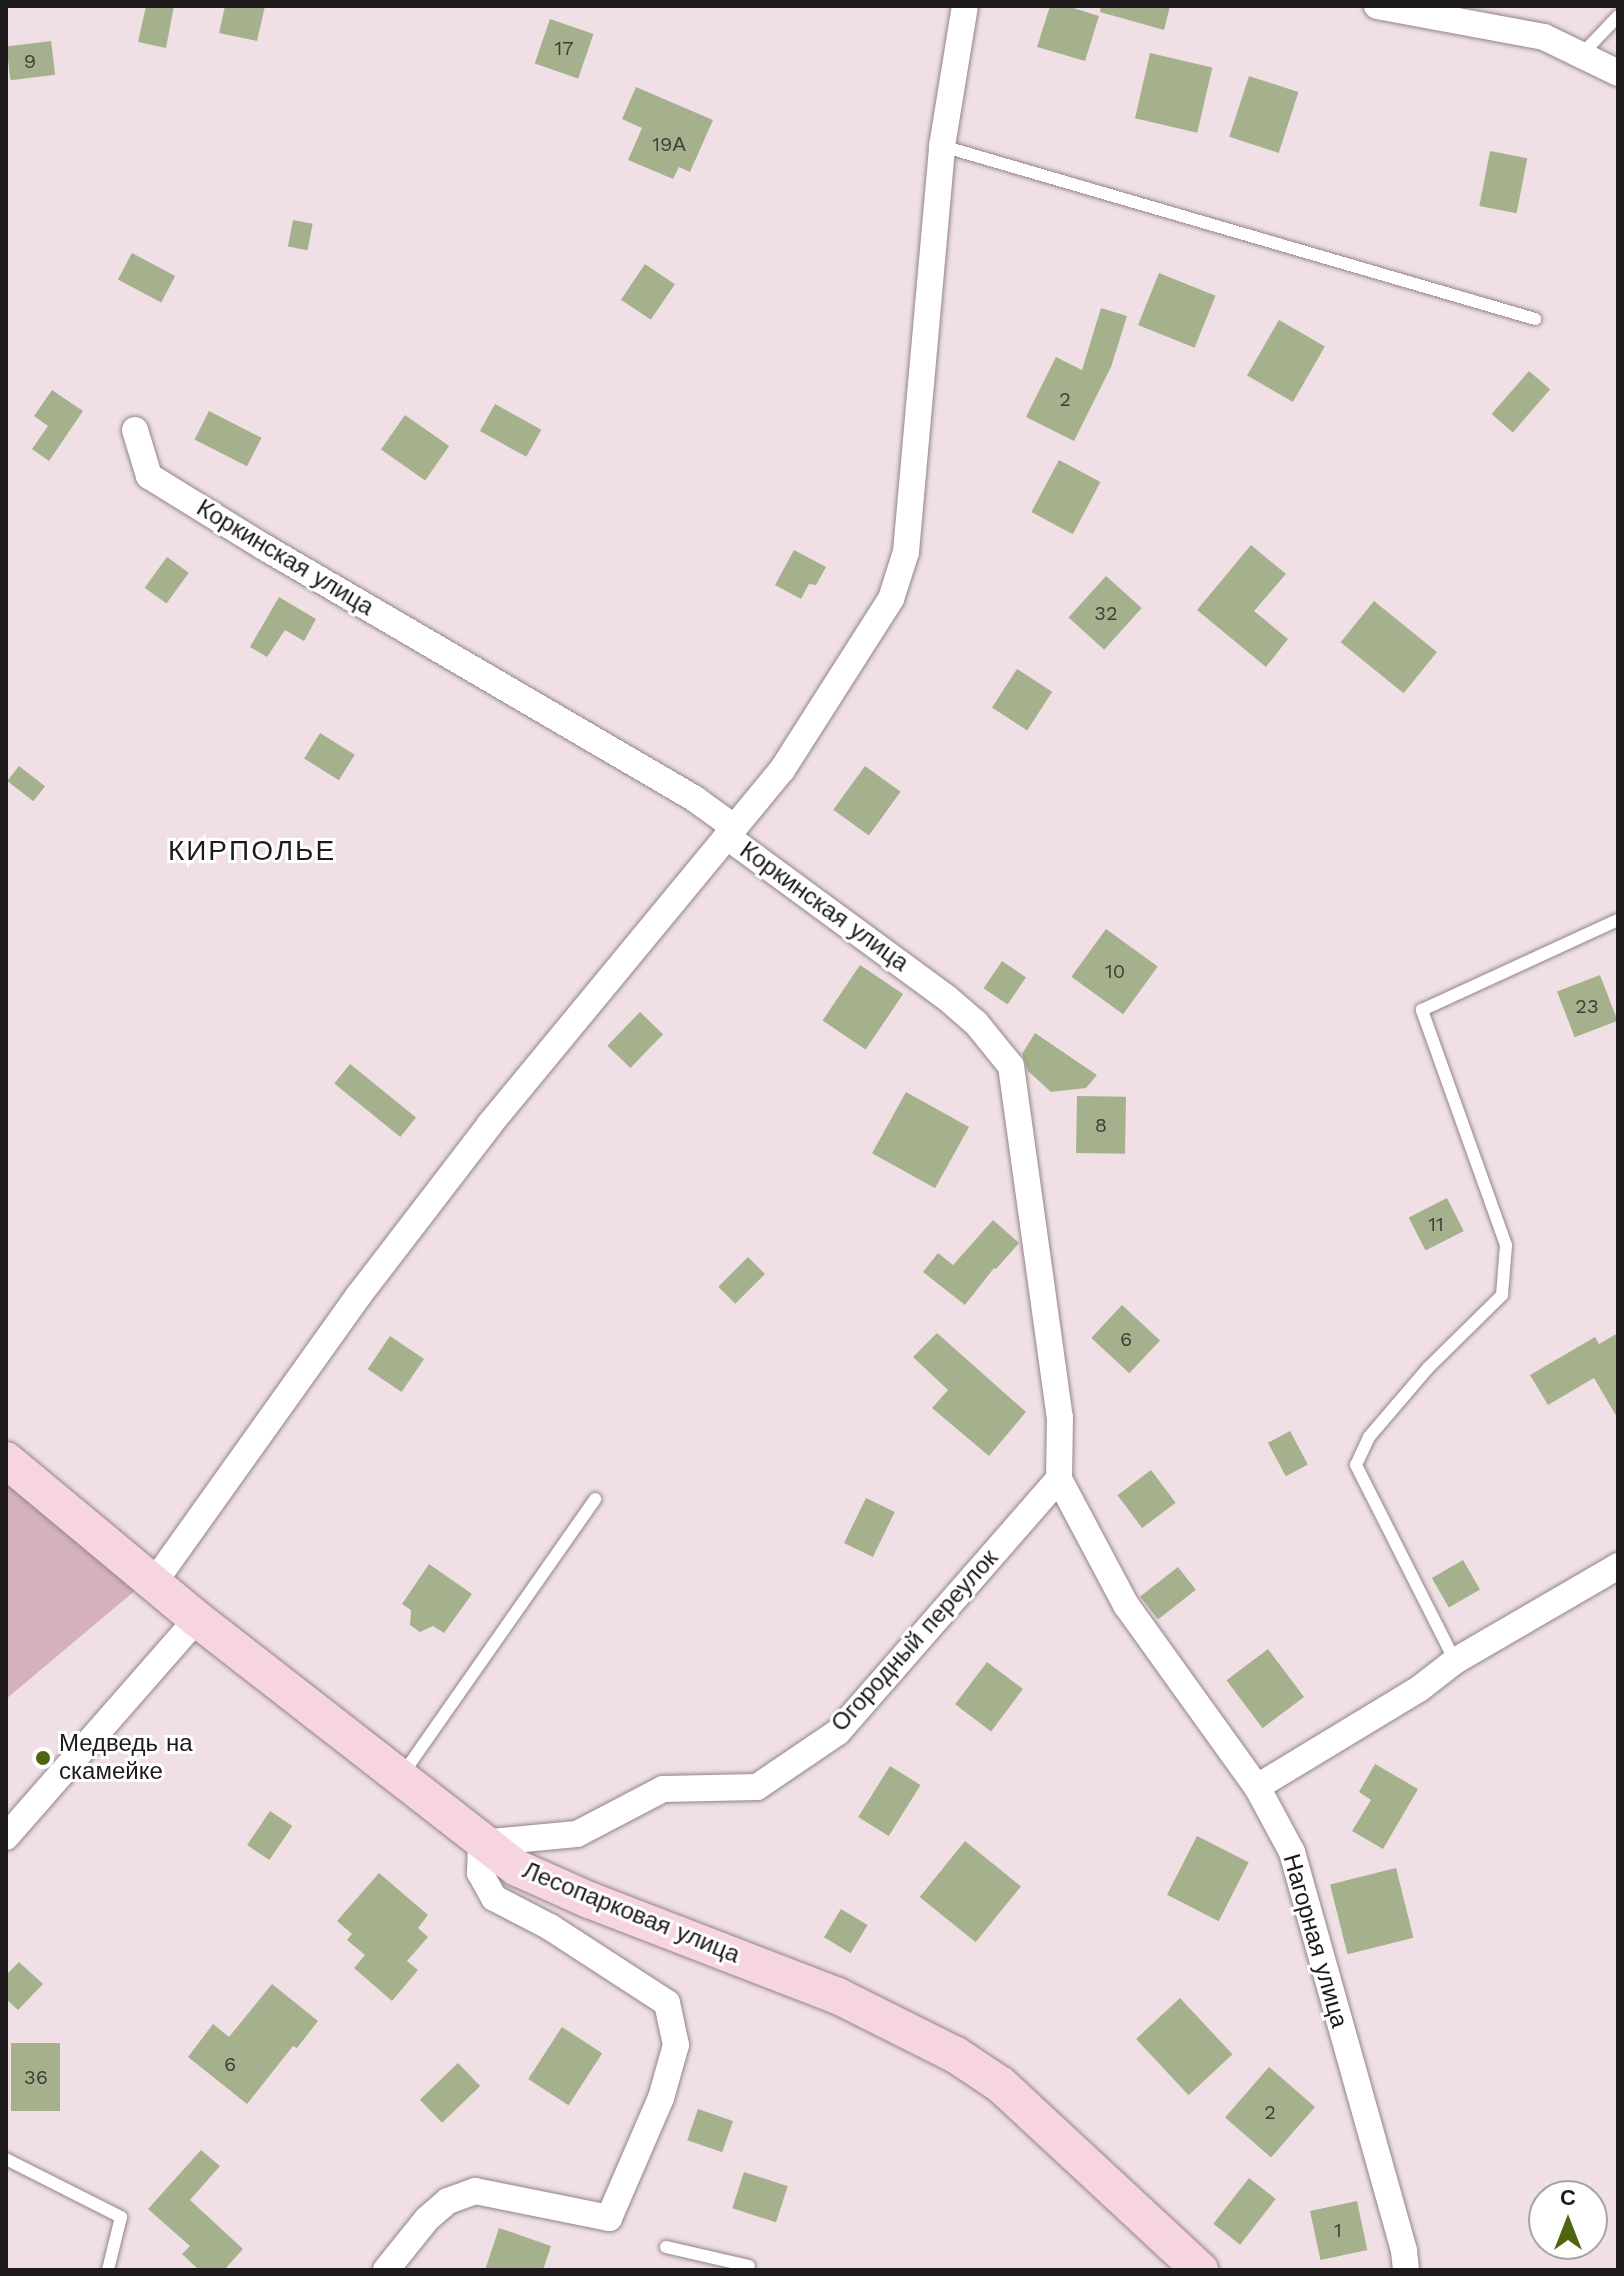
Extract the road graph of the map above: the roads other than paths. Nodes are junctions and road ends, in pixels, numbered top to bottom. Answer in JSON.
{"nodes":[{"id":1,"x":965,"y":6,"type":"edge"},
{"id":2,"x":1377,"y":6,"type":"edge"},
{"id":3,"x":1618,"y":16,"type":"edge"},
{"id":4,"x":1582,"y":54,"type":"junction"},
{"id":5,"x":1618,"y":73,"type":"edge"},
{"id":6,"x":942,"y":146,"type":"junction"},
{"id":7,"x":1535,"y":319,"type":"dead end"},
{"id":8,"x":135,"y":430,"type":"dead end"},
{"id":9,"x":729,"y":838,"type":"junction"},
{"id":10,"x":1618,"y":920,"type":"edge"},
{"id":11,"x":6,"y":1460,"type":"edge"},
{"id":12,"x":1059,"y":1479,"type":"junction"},
{"id":13,"x":595,"y":1499,"type":"dead end"},
{"id":14,"x":1618,"y":1566,"type":"edge"},
{"id":15,"x":155,"y":1581,"type":"junction"},
{"id":16,"x":197,"y":1619,"type":"junction"},
{"id":17,"x":1455,"y":1661,"type":"junction"},
{"id":18,"x":399,"y":1778,"type":"junction"},
{"id":19,"x":1257,"y":1787,"type":"junction"},
{"id":20,"x":6,"y":1837,"type":"edge"},
{"id":21,"x":481,"y":1843,"type":"junction"},
{"id":22,"x":6,"y":2159,"type":"edge"},
{"id":23,"x":666,"y":2247,"type":"dead end"},
{"id":24,"x":749,"y":2266,"type":"dead end"},
{"id":25,"x":108,"y":2270,"type":"edge"},
{"id":26,"x":386,"y":2270,"type":"edge"},
{"id":27,"x":1200,"y":2270,"type":"edge"},
{"id":28,"x":1406,"y":2270,"type":"edge"}],
"edges":[{"from":1,"to":6,"type":"street"},
{"from":2,"to":4,"type":"street"},
{"from":3,"to":4,"type":"lane"},
{"from":4,"to":5,"type":"street"},
{"from":6,"to":7,"type":"lane"},
{"from":6,"to":9,"type":"street"},
{"from":8,"to":9,"type":"street","name":"Коркинская улица"},
{"from":9,"to":12,"type":"street","name":"Коркинская улица"},
{"from":9,"to":15,"type":"street"},
{"from":10,"to":17,"type":"lane"},
{"from":11,"to":15,"type":"street","name":"Лесопарковая улица"},
{"from":12,"to":19,"type":"street","name":"Нагорная улица"},
{"from":12,"to":21,"type":"street","name":"Огородный переулок"},
{"from":13,"to":18,"type":"lane"},
{"from":14,"to":17,"type":"street"},
{"from":15,"to":16,"type":"street","name":"Лесопарковая улица"},
{"from":16,"to":18,"type":"street","name":"Лесопарковая улица"},
{"from":16,"to":20,"type":"street"},
{"from":17,"to":19,"type":"street"},
{"from":18,"to":21,"type":"street","name":"Лесопарковая улица"},
{"from":19,"to":28,"type":"street","name":"Нагорная улица"},
{"from":21,"to":26,"type":"street"},
{"from":21,"to":27,"type":"street","name":"Лесопарковая улица"},
{"from":22,"to":25,"type":"lane"},
{"from":23,"to":24,"type":"lane"}]}
